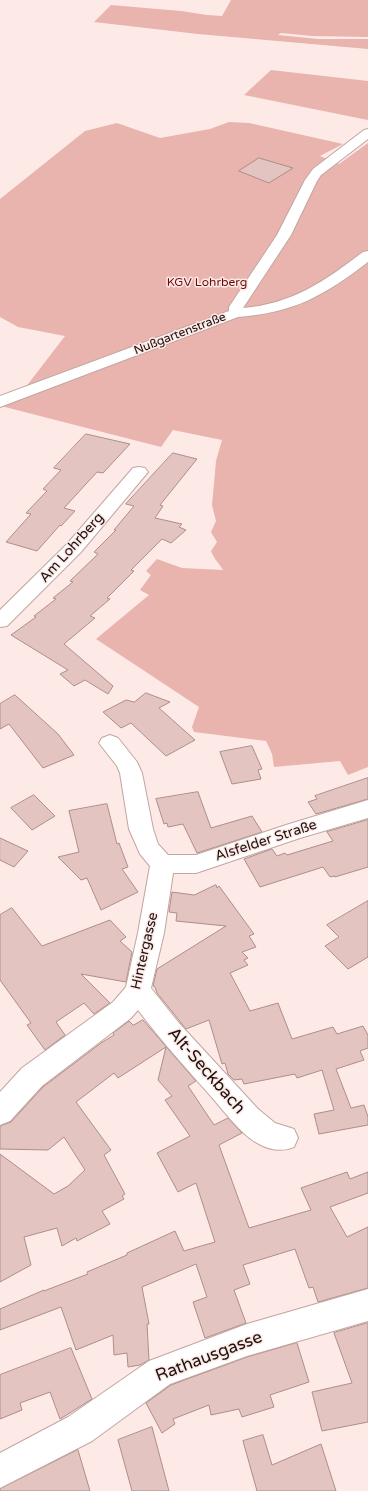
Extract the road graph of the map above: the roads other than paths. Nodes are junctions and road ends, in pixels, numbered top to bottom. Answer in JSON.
{"nodes":[{"id":1,"x":368,"y":133,"type":"edge"},
{"id":2,"x":368,"y":255,"type":"edge"},
{"id":3,"x":236,"y":313,"type":"junction"},
{"id":4,"x":0,"y":402,"type":"edge"},
{"id":5,"x":139,"y":472,"type":"dead end"},
{"id":6,"x":0,"y":621,"type":"edge"},
{"id":7,"x":110,"y":743,"type":"dead end"},
{"id":8,"x":368,"y":809,"type":"edge"},
{"id":9,"x":162,"y":864,"type":"junction"},
{"id":10,"x":138,"y":990,"type":"junction"},
{"id":11,"x":0,"y":1112,"type":"edge"},
{"id":12,"x":284,"y":1138,"type":"dead end"},
{"id":13,"x":368,"y":1305,"type":"edge"},
{"id":14,"x":0,"y":1471,"type":"edge"}],
"edges":[{"from":1,"to":3,"type":"street","name":"Nußgartenstraße"},
{"from":2,"to":3,"type":"street"},
{"from":3,"to":4,"type":"street","name":"Nußgartenstraße"},
{"from":5,"to":6,"type":"street","name":"Am Lohrberg"},
{"from":7,"to":9,"type":"street"},
{"from":8,"to":9,"type":"street","name":"Alsfelder Straße"},
{"from":9,"to":10,"type":"street","name":"Hintergasse"},
{"from":10,"to":11,"type":"street","name":"Hintergasse"},
{"from":10,"to":12,"type":"street","name":"Alt-Seckbach"},
{"from":13,"to":14,"type":"street","name":"Rathausgasse"}]}
